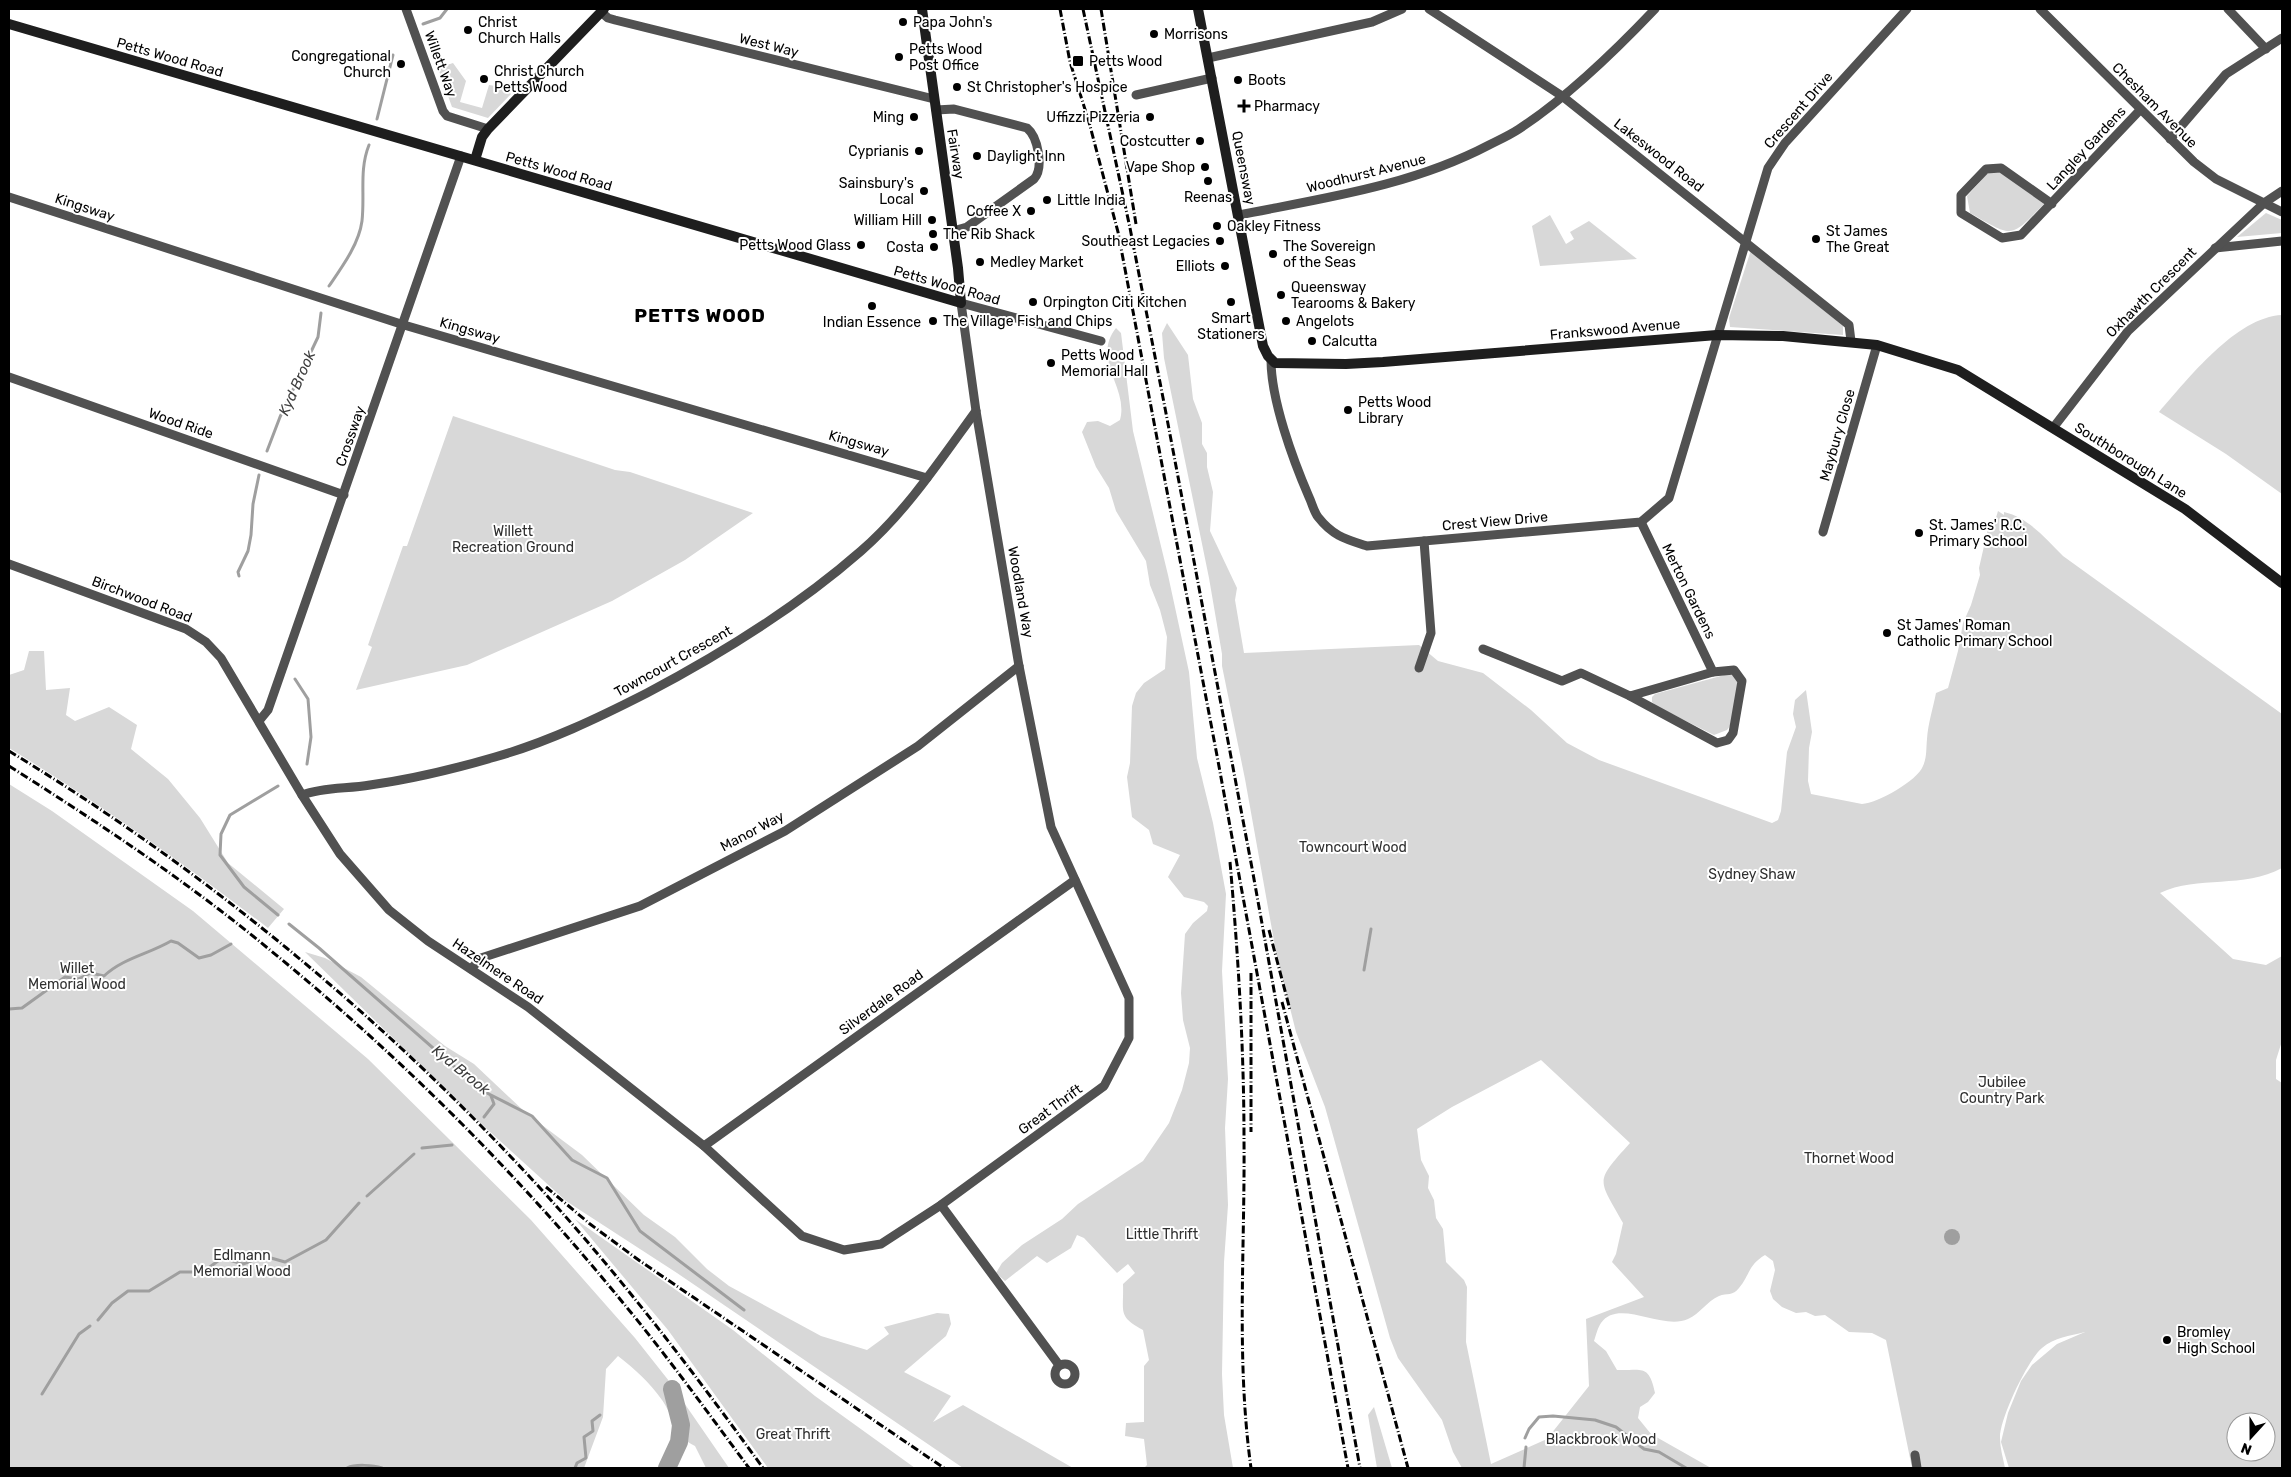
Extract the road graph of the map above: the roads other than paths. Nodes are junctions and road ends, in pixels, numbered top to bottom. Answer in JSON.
{"nodes":[{"id":1,"x":406,"y":9,"type":"edge"},
{"id":2,"x":922,"y":9,"type":"edge"},
{"id":3,"x":1198,"y":9,"type":"edge"},
{"id":4,"x":1402,"y":9,"type":"edge"},
{"id":5,"x":1429,"y":9,"type":"edge"},
{"id":6,"x":1655,"y":9,"type":"edge"},
{"id":7,"x":1907,"y":9,"type":"edge"},
{"id":8,"x":2040,"y":9,"type":"edge"},
{"id":9,"x":2228,"y":9,"type":"edge"},
{"id":10,"x":599,"y":11,"type":"edge"},
{"id":11,"x":9,"y":24,"type":"edge"},
{"id":12,"x":2282,"y":38,"type":"edge"},
{"id":13,"x":2266,"y":49,"type":"junction"},
{"id":14,"x":1208,"y":58,"type":"junction"},
{"id":15,"x":1212,"y":78,"type":"junction"},
{"id":16,"x":1136,"y":95,"type":"dead end"},
{"id":17,"x":1562,"y":96,"type":"junction"},
{"id":18,"x":935,"y":105,"type":"junction"},
{"id":19,"x":2140,"y":110,"type":"junction"},
{"id":20,"x":488,"y":130,"type":"junction"},
{"id":21,"x":2170,"y":139,"type":"junction"},
{"id":22,"x":461,"y":156,"type":"junction"},
{"id":23,"x":475,"y":160,"type":"junction"},
{"id":24,"x":2282,"y":191,"type":"edge"},
{"id":25,"x":9,"y":197,"type":"edge"},
{"id":26,"x":2264,"y":203,"type":"junction"},
{"id":27,"x":2052,"y":204,"type":"junction"},
{"id":28,"x":2282,"y":212,"type":"edge"},
{"id":29,"x":1239,"y":215,"type":"junction"},
{"id":30,"x":953,"y":231,"type":"junction"},
{"id":31,"x":2282,"y":241,"type":"edge"},
{"id":32,"x":1746,"y":242,"type":"junction"},
{"id":33,"x":2215,"y":248,"type":"junction"},
{"id":34,"x":961,"y":303,"type":"junction"},
{"id":35,"x":404,"y":325,"type":"junction"},
{"id":36,"x":1717,"y":335,"type":"junction"},
{"id":37,"x":1101,"y":341,"type":"dead end"},
{"id":38,"x":1851,"y":341,"type":"junction"},
{"id":39,"x":1877,"y":345,"type":"junction"},
{"id":40,"x":1271,"y":360,"type":"junction"},
{"id":41,"x":1958,"y":370,"type":"joint"},
{"id":42,"x":9,"y":377,"type":"edge"},
{"id":43,"x":976,"y":411,"type":"junction"},
{"id":44,"x":2053,"y":428,"type":"junction"},
{"id":45,"x":927,"y":478,"type":"junction"},
{"id":46,"x":344,"y":495,"type":"junction"},
{"id":47,"x":1641,"y":522,"type":"junction"},
{"id":48,"x":1823,"y":532,"type":"dead end"},
{"id":49,"x":1424,"y":541,"type":"junction"},
{"id":50,"x":9,"y":564,"type":"edge"},
{"id":51,"x":2282,"y":583,"type":"edge"},
{"id":52,"x":1484,"y":649,"type":"dead end"},
{"id":53,"x":1019,"y":666,"type":"junction"},
{"id":54,"x":1419,"y":668,"type":"dead end"},
{"id":55,"x":1713,"y":672,"type":"junction"},
{"id":56,"x":1630,"y":696,"type":"junction"},
{"id":57,"x":260,"y":721,"type":"junction"},
{"id":58,"x":302,"y":795,"type":"junction"},
{"id":59,"x":1075,"y":880,"type":"junction"},
{"id":60,"x":471,"y":969,"type":"junction"},
{"id":61,"x":704,"y":1146,"type":"junction"},
{"id":62,"x":941,"y":1204,"type":"junction"},
{"id":63,"x":1059,"y":1365,"type":"dead end"},
{"id":64,"x":1915,"y":1455,"type":"dead end"},
{"id":65,"x":1917,"y":1468,"type":"edge"}],
"edges":[{"from":1,"to":20,"type":"street","name":"Willett Way"},
{"from":2,"to":18,"type":"street","name":"Fairway"},
{"from":3,"to":14,"type":"street","name":"Queensway"},
{"from":4,"to":14,"type":"street"},
{"from":5,"to":17,"type":"street","name":"Lakeswood Road"},
{"from":6,"to":17,"type":"street","name":"Woodhurst Avenue"},
{"from":7,"to":32,"type":"street","name":"Crescent Drive"},
{"from":8,"to":19,"type":"street","name":"Chesham Avenue"},
{"from":9,"to":13,"type":"street"},
{"from":10,"to":18,"type":"street","name":"West Way"},
{"from":10,"to":20,"type":"street"},
{"from":11,"to":22,"type":"street","name":"Petts Wood Road"},
{"from":12,"to":13,"type":"street"},
{"from":13,"to":21,"type":"street"},
{"from":14,"to":15,"type":"street","name":"Queensway"},
{"from":15,"to":16,"type":"street"},
{"from":15,"to":29,"type":"street","name":"Queensway"},
{"from":17,"to":29,"type":"street","name":"Woodhurst Avenue"},
{"from":17,"to":32,"type":"street","name":"Lakeswood Road"},
{"from":18,"to":30,"type":"street","name":"Fairway"},
{"from":18,"to":30,"type":"street","name":"West Way"},
{"from":19,"to":21,"type":"street","name":"Chesham Avenue"},
{"from":19,"to":27,"type":"street","name":"Langley Gardens"},
{"from":20,"to":23,"type":"street"},
{"from":21,"to":26,"type":"street","name":"Chesham Avenue"},
{"from":22,"to":23,"type":"street","name":"Petts Wood Road"},
{"from":22,"to":35,"type":"street","name":"Crossway"},
{"from":23,"to":34,"type":"street","name":"Petts Wood Road"},
{"from":24,"to":26,"type":"street","name":"Oxhawth Crescent"},
{"from":25,"to":35,"type":"street","name":"Kingsway"},
{"from":26,"to":28,"type":"street"},
{"from":26,"to":33,"type":"street","name":"Oxhawth Crescent"},
{"from":27,"to":27,"type":"street","name":"Langley Gardens"},
{"from":29,"to":40,"type":"street","name":"Queensway"},
{"from":30,"to":34,"type":"street","name":"Fairway"},
{"from":31,"to":33,"type":"street","name":"Oxhawth Crescent"},
{"from":32,"to":36,"type":"street","name":"Crescent Drive"},
{"from":32,"to":38,"type":"street","name":"Lakeswood Road"},
{"from":33,"to":44,"type":"street","name":"Oxhawth Crescent"},
{"from":34,"to":37,"type":"street","name":"Petts Wood Road"},
{"from":34,"to":43,"type":"street","name":"Woodland Way"},
{"from":35,"to":45,"type":"street","name":"Kingsway"},
{"from":35,"to":46,"type":"street","name":"Crossway"},
{"from":36,"to":38,"type":"street","name":"Frankswood Avenue"},
{"from":36,"to":40,"type":"street","name":"Frankswood Avenue"},
{"from":36,"to":47,"type":"street"},
{"from":38,"to":39,"type":"street","name":"Frankswood Avenue"},
{"from":39,"to":41,"type":"street","name":"Frankswood Avenue"},
{"from":39,"to":48,"type":"street","name":"Maybury Close"},
{"from":40,"to":49,"type":"street","name":"Crest View Drive"},
{"from":41,"to":44,"type":"street","name":"Southborough Lane"},
{"from":42,"to":46,"type":"street","name":"Wood Ride"},
{"from":43,"to":45,"type":"street","name":"Towncourt Crescent"},
{"from":43,"to":53,"type":"street","name":"Woodland Way"},
{"from":44,"to":51,"type":"street","name":"Southborough Lane"},
{"from":45,"to":58,"type":"street","name":"Towncourt Crescent"},
{"from":46,"to":57,"type":"street","name":"Crossway"},
{"from":47,"to":49,"type":"street","name":"Crest View Drive"},
{"from":47,"to":55,"type":"street","name":"Merton Gardens"},
{"from":49,"to":54,"type":"street"},
{"from":50,"to":57,"type":"street","name":"Birchwood Road"},
{"from":52,"to":56,"type":"street"},
{"from":53,"to":59,"type":"street","name":"Woodland Way"},
{"from":53,"to":60,"type":"street","name":"Manor Way"},
{"from":55,"to":56,"type":"street"},
{"from":55,"to":56,"type":"street"},
{"from":57,"to":58,"type":"street","name":"Birchwood Road"},
{"from":58,"to":60,"type":"street","name":"Hazelmere Road"},
{"from":59,"to":61,"type":"street","name":"Silverdale Road"},
{"from":59,"to":62,"type":"street","name":"Great Thrift"},
{"from":60,"to":61,"type":"street","name":"Hazelmere Road"},
{"from":61,"to":62,"type":"street","name":"Great Thrift"},
{"from":62,"to":63,"type":"street"},
{"from":64,"to":65,"type":"street"}]}
